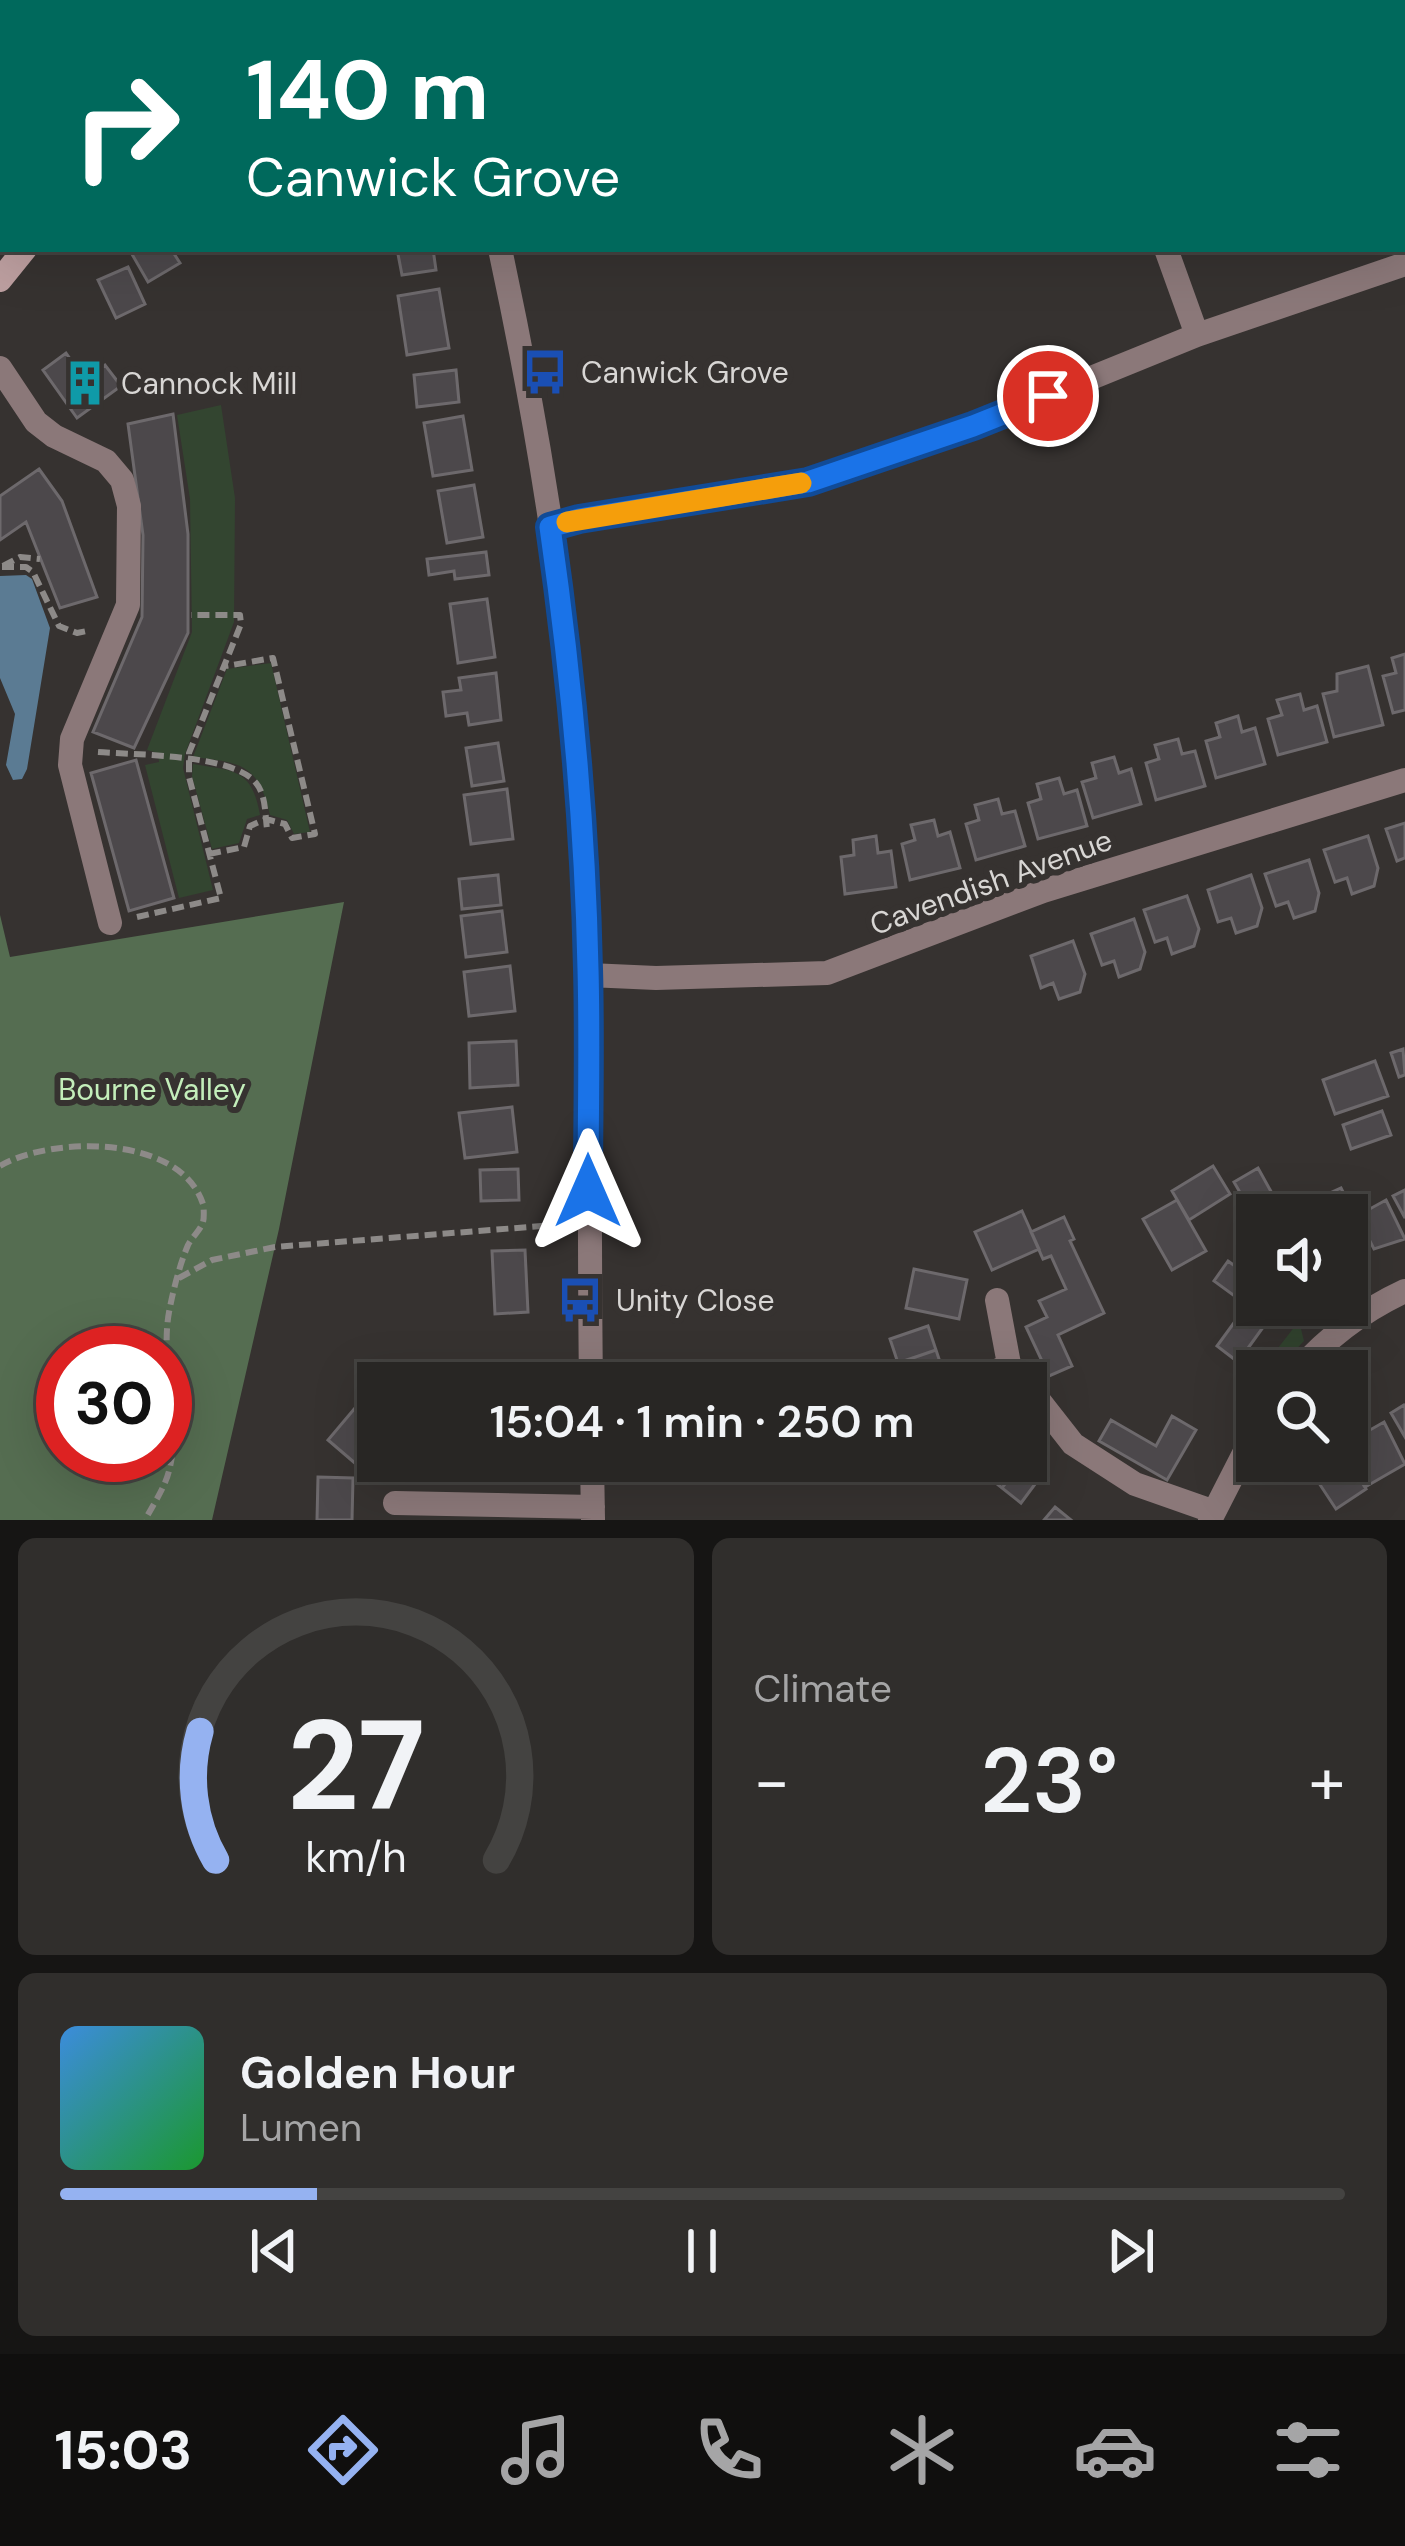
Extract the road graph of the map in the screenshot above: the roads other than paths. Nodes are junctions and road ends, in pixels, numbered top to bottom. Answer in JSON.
{"nodes":[{"id":1,"x":23,"y":252,"type":"edge"},
{"id":2,"x":501,"y":252,"type":"edge"},
{"id":3,"x":1167,"y":252,"type":"edge"},
{"id":4,"x":1405,"y":265,"type":"edge"},
{"id":5,"x":0,"y":280,"type":"edge"},
{"id":6,"x":1197,"y":335,"type":"junction"},
{"id":7,"x":0,"y":368,"type":"edge"},
{"id":8,"x":550,"y":527,"type":"junction"},
{"id":9,"x":1405,"y":780,"type":"edge"},
{"id":10,"x":110,"y":923,"type":"road end"},
{"id":11,"x":589,"y":975,"type":"junction"},
{"id":12,"x":997,"y":1300,"type":"dead end"},
{"id":13,"x":1401,"y":1300,"type":"edge"},
{"id":14,"x":1318,"y":1350,"type":"edge"},
{"id":15,"x":591,"y":1362,"type":"edge"},
{"id":16,"x":1016,"y":1362,"type":"edge"},
{"id":17,"x":1047,"y":1411,"type":"edge"},
{"id":18,"x":1236,"y":1468,"type":"edge"},
{"id":19,"x":592,"y":1482,"type":"edge"},
{"id":20,"x":395,"y":1503,"type":"dead end"},
{"id":21,"x":593,"y":1514,"type":"edge"},
{"id":22,"x":1211,"y":1515,"type":"edge"}],
"edges":[{"from":1,"to":5,"type":"street"},
{"from":2,"to":8,"type":"street"},
{"from":3,"to":6,"type":"street"},
{"from":4,"to":6,"type":"street"},
{"from":6,"to":8,"type":"street"},
{"from":7,"to":10,"type":"street"},
{"from":8,"to":11,"type":"street"},
{"from":9,"to":11,"type":"street","name":"Cavendish Avenue"},
{"from":11,"to":15,"type":"street"},
{"from":12,"to":16,"type":"street"},
{"from":13,"to":14,"type":"street"},
{"from":17,"to":22,"type":"street"},
{"from":18,"to":22,"type":"street"},
{"from":19,"to":21,"type":"street"},
{"from":20,"to":21,"type":"street"}]}
